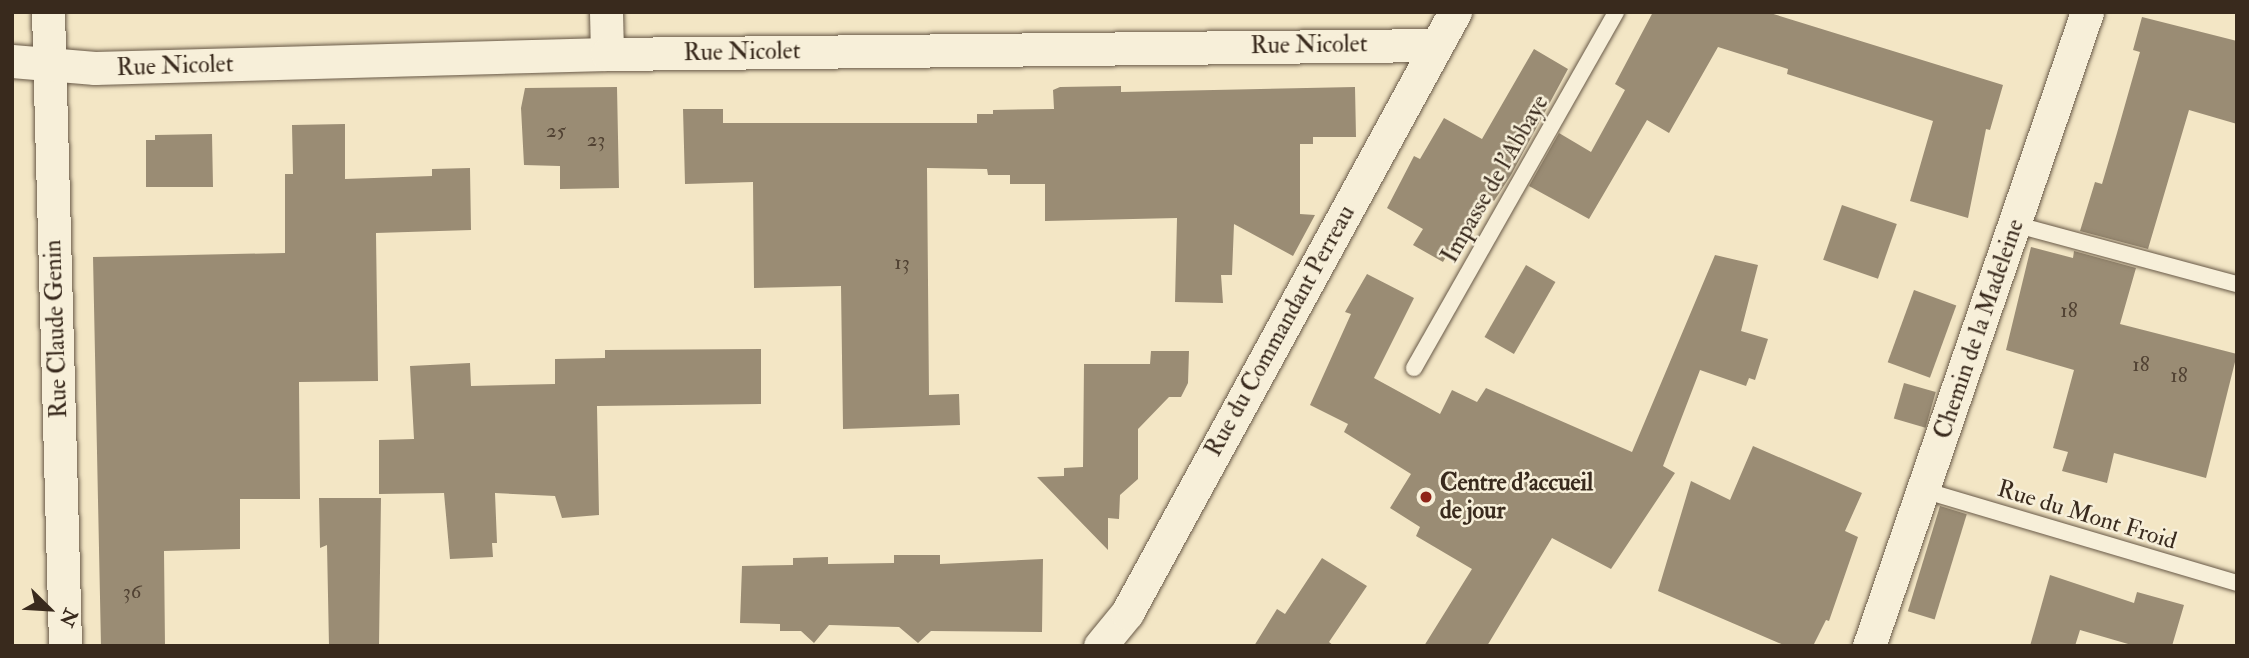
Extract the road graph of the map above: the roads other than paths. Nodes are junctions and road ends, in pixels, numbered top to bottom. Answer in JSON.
{"nodes":[{"id":1,"x":48,"y":12,"type":"edge"},
{"id":2,"x":606,"y":12,"type":"edge"},
{"id":3,"x":1455,"y":12,"type":"edge"},
{"id":4,"x":1616,"y":12,"type":"edge"},
{"id":5,"x":2087,"y":12,"type":"edge"},
{"id":6,"x":1435,"y":45,"type":"junction"},
{"id":7,"x":607,"y":54,"type":"junction"},
{"id":8,"x":12,"y":61,"type":"edge"},
{"id":9,"x":49,"y":64,"type":"junction"},
{"id":10,"x":2014,"y":224,"type":"junction"},
{"id":11,"x":2237,"y":285,"type":"edge"},
{"id":12,"x":1414,"y":368,"type":"dead end"},
{"id":13,"x":1923,"y":489,"type":"junction"},
{"id":14,"x":2237,"y":583,"type":"edge"},
{"id":15,"x":65,"y":646,"type":"edge"},
{"id":16,"x":1100,"y":646,"type":"edge"},
{"id":17,"x":1869,"y":646,"type":"edge"}],
"edges":[{"from":1,"to":9,"type":"street","name":"Rue Claude Genin"},
{"from":2,"to":7,"type":"street"},
{"from":3,"to":6,"type":"street","name":"Rue du Commandant Perreau"},
{"from":4,"to":12,"type":"lane","name":"Impasse de l'Abbaye"},
{"from":5,"to":10,"type":"street","name":"Chemin de la Madeleine"},
{"from":6,"to":7,"type":"street","name":"Rue Nicolet"},
{"from":6,"to":16,"type":"street","name":"Rue du Commandant Perreau"},
{"from":7,"to":9,"type":"street","name":"Rue Nicolet"},
{"from":8,"to":9,"type":"street","name":"Rue Nicolet"},
{"from":9,"to":15,"type":"street","name":"Rue Claude Genin"},
{"from":10,"to":11,"type":"lane"},
{"from":10,"to":13,"type":"street","name":"Chemin de la Madeleine"},
{"from":13,"to":14,"type":"lane","name":"Rue du Mont Froid"},
{"from":13,"to":17,"type":"street","name":"Chemin de la Madeleine"}]}
